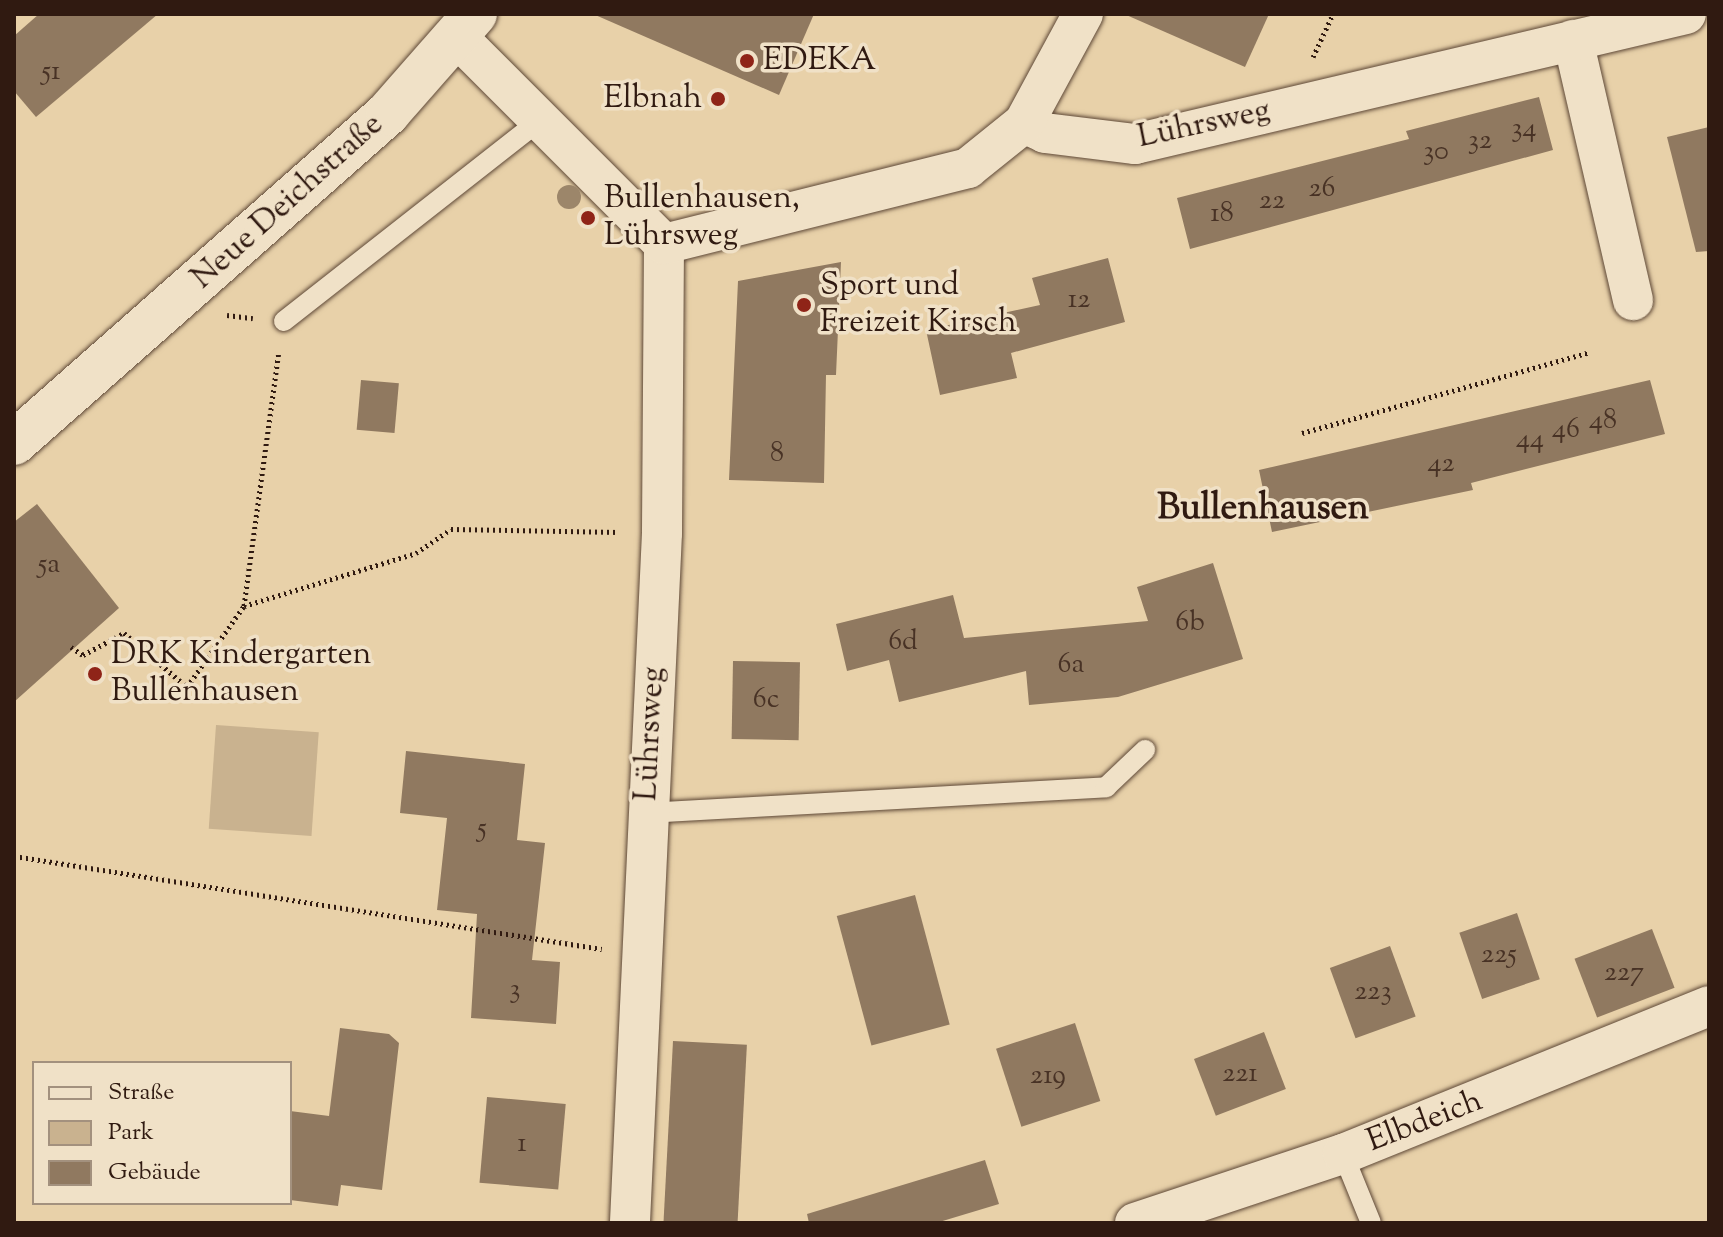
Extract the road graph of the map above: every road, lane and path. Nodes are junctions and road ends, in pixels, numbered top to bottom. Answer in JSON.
{"nodes":[{"id":1,"x":1083,"y":14,"type":"edge"},
{"id":2,"x":1686,"y":14,"type":"edge"},
{"id":3,"x":467,"y":26,"type":"edge"},
{"id":4,"x":1573,"y":40,"type":"junction"},
{"id":5,"x":540,"y":120,"type":"junction"},
{"id":6,"x":1024,"y":123,"type":"junction"},
{"id":7,"x":664,"y":244,"type":"junction"},
{"id":8,"x":184,"y":294,"type":"junction"},
{"id":9,"x":1633,"y":300,"type":"dead end"},
{"id":10,"x":284,"y":321,"type":"junction"},
{"id":11,"x":1590,"y":352,"type":"dead end"},
{"id":12,"x":88,"y":376,"type":"junction"},
{"id":13,"x":14,"y":414,"type":"edge"},
{"id":14,"x":1302,"y":433,"type":"dead end"},
{"id":15,"x":14,"y":443,"type":"edge"},
{"id":16,"x":662,"y":533,"type":"junction"},
{"id":17,"x":244,"y":606,"type":"junction"},
{"id":18,"x":71,"y":647,"type":"dead end"},
{"id":19,"x":1145,"y":750,"type":"dead end"},
{"id":20,"x":647,"y":813,"type":"junction"},
{"id":21,"x":14,"y":856,"type":"edge"},
{"id":22,"x":640,"y":956,"type":"junction"},
{"id":23,"x":1709,"y":1006,"type":"edge"},
{"id":24,"x":1343,"y":1154,"type":"junction"},
{"id":25,"x":630,"y":1223,"type":"edge"},
{"id":26,"x":1135,"y":1223,"type":"edge"},
{"id":27,"x":1371,"y":1223,"type":"edge"}],
"edges":[{"from":1,"to":6,"type":"street"},
{"from":2,"to":4,"type":"street","name":"Lührsweg"},
{"from":3,"to":5,"type":"street"},
{"from":3,"to":8,"type":"street","name":"Neue Deichstraße"},
{"from":4,"to":6,"type":"street","name":"Lührsweg"},
{"from":4,"to":9,"type":"street"},
{"from":5,"to":7,"type":"street"},
{"from":5,"to":10,"type":"lane"},
{"from":6,"to":7,"type":"street"},
{"from":7,"to":16,"type":"street","name":"Lührsweg"},
{"from":8,"to":10,"type":"path"},
{"from":8,"to":12,"type":"street","name":"Neue Deichstraße"},
{"from":10,"to":17,"type":"path"},
{"from":11,"to":14,"type":"path"},
{"from":12,"to":13,"type":"street","name":"Neue Deichstraße"},
{"from":12,"to":15,"type":"street","name":"Neue Deichstraße"},
{"from":16,"to":17,"type":"path"},
{"from":16,"to":20,"type":"street","name":"Lührsweg"},
{"from":17,"to":18,"type":"path"},
{"from":19,"to":20,"type":"lane"},
{"from":20,"to":22,"type":"street","name":"Lührsweg"},
{"from":21,"to":22,"type":"path"},
{"from":22,"to":25,"type":"street","name":"Lührsweg"},
{"from":23,"to":24,"type":"street","name":"Elbdeich"},
{"from":24,"to":26,"type":"street","name":"Elbdeich"},
{"from":24,"to":27,"type":"lane"}]}
